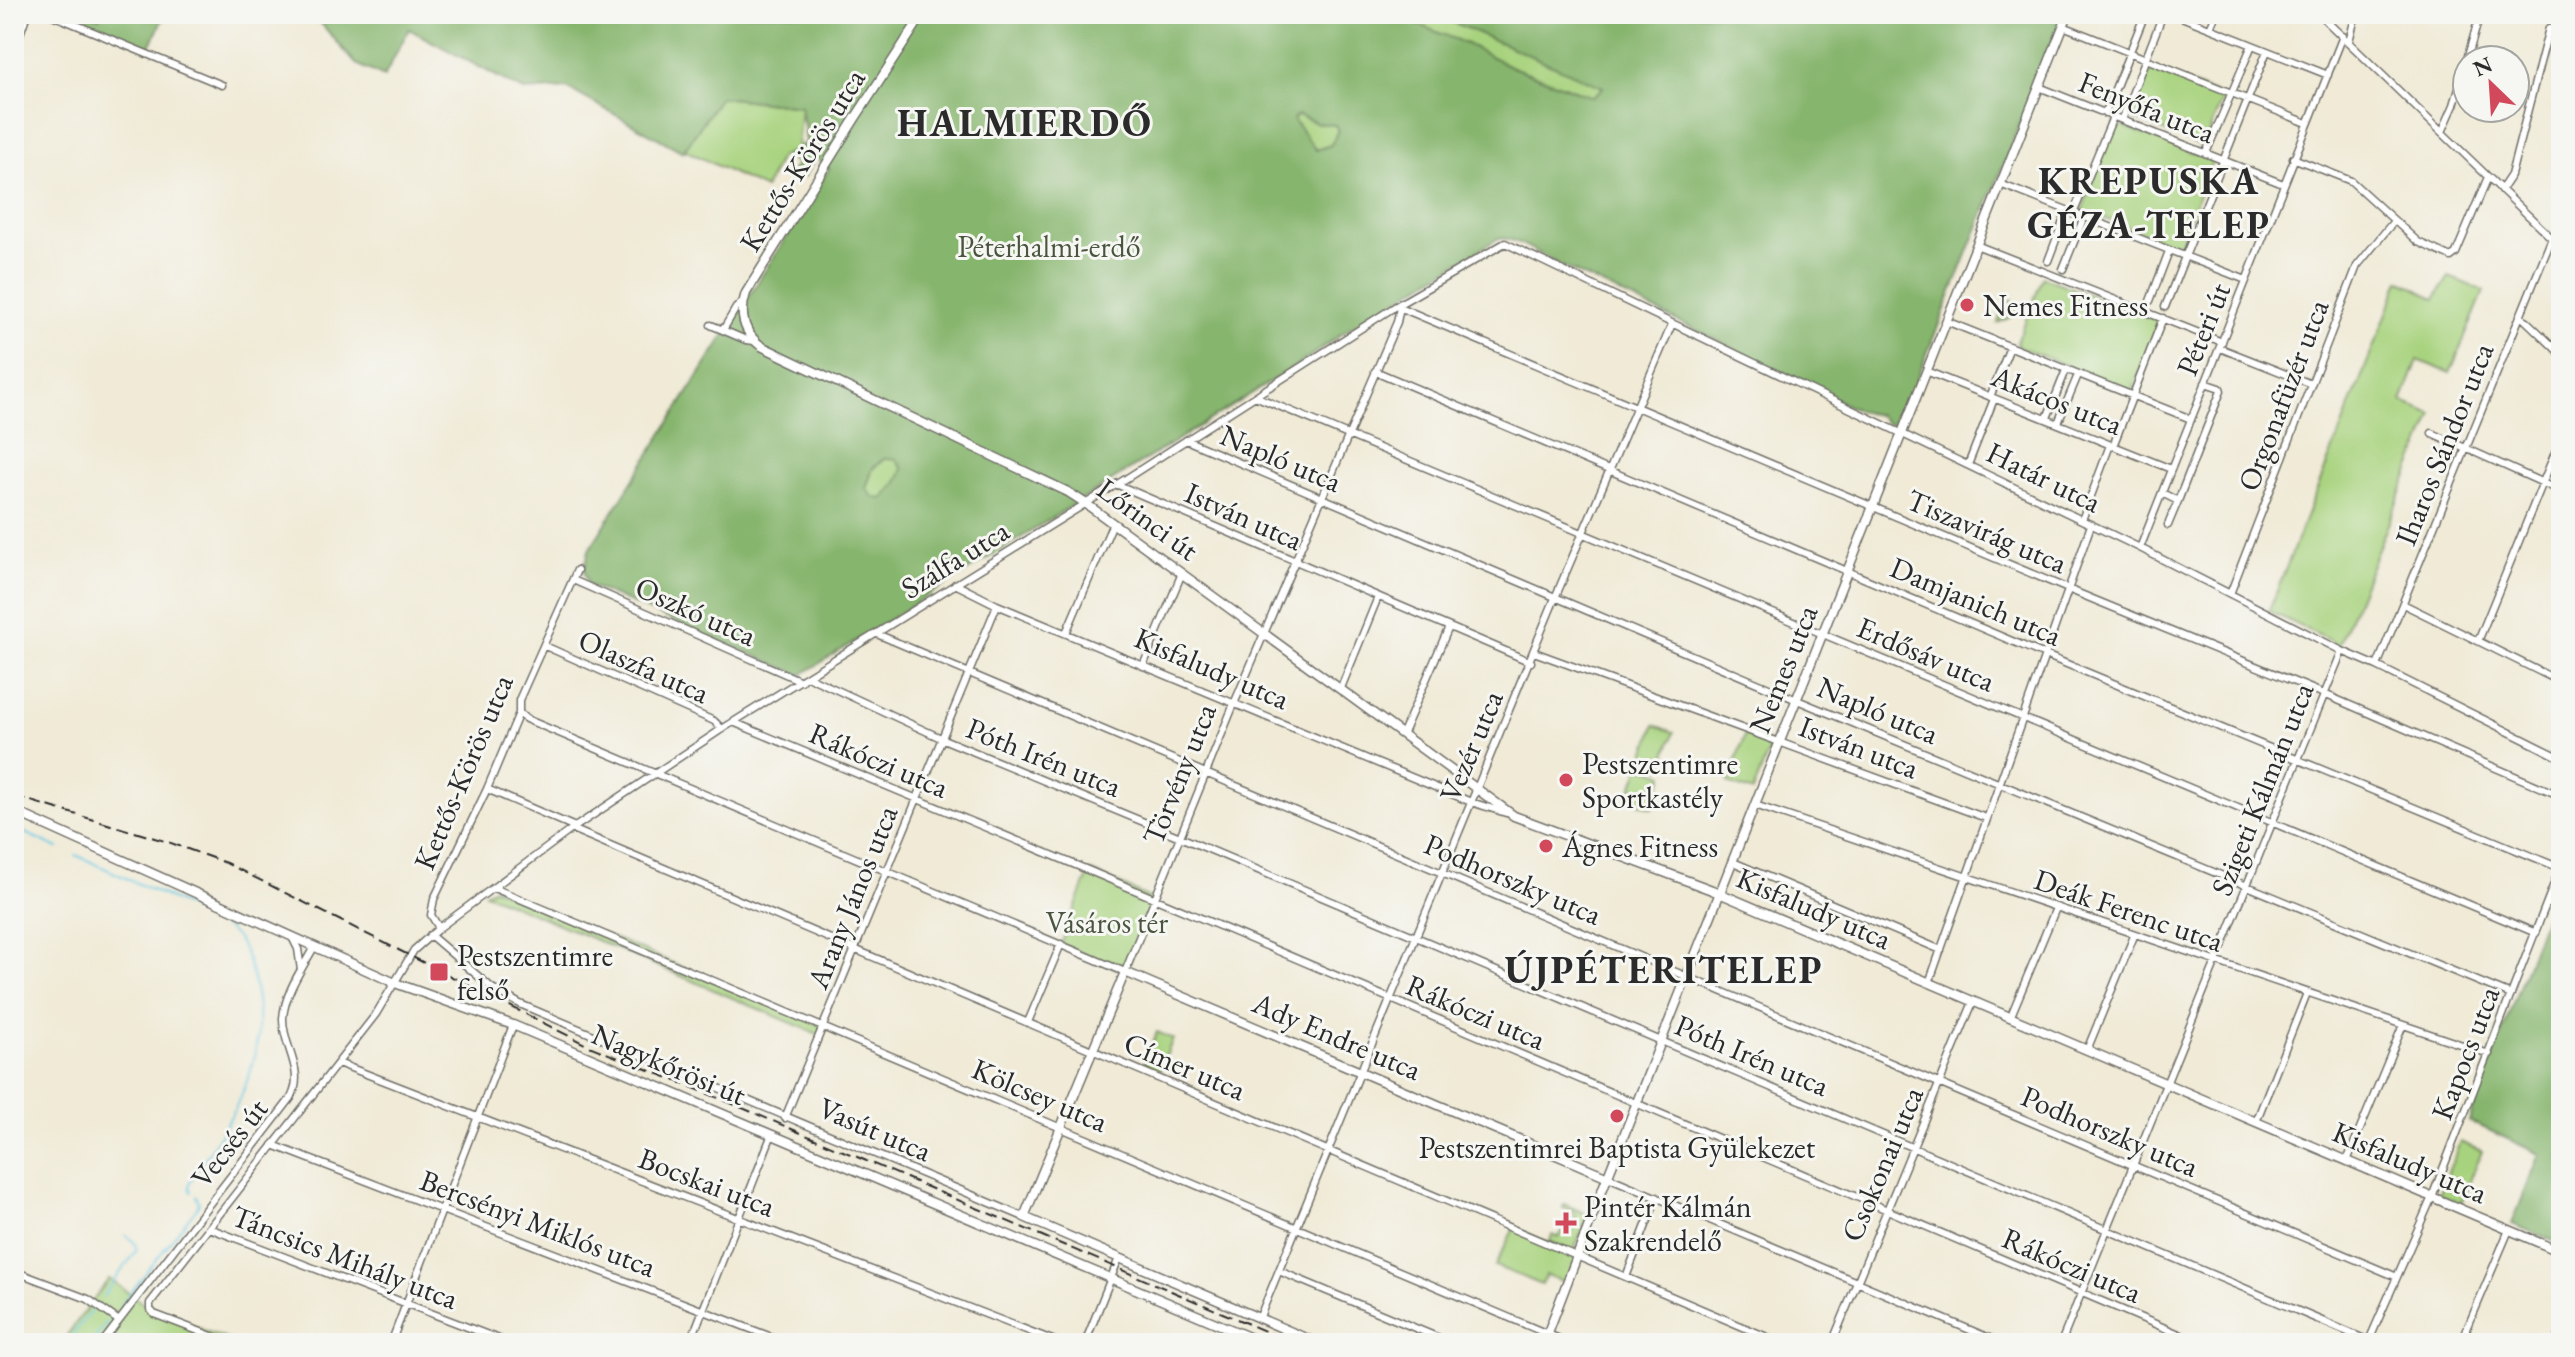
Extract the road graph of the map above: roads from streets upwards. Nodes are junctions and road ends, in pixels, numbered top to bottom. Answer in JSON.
{"nodes":[{"id":1,"x":27,"y":14,"type":"edge"},
{"id":2,"x":50,"y":14,"type":"edge"},
{"id":3,"x":923,"y":14,"type":"edge"},
{"id":4,"x":2068,"y":14,"type":"edge"},
{"id":5,"x":2145,"y":14,"type":"edge"},
{"id":6,"x":2163,"y":14,"type":"edge"},
{"id":7,"x":2174,"y":14,"type":"edge"},
{"id":8,"x":2216,"y":14,"type":"edge"},
{"id":9,"x":2319,"y":14,"type":"edge"},
{"id":10,"x":2356,"y":14,"type":"edge"},
{"id":11,"x":2480,"y":14,"type":"edge"},
{"id":12,"x":2063,"y":26,"type":"junction"},
{"id":13,"x":2210,"y":28,"type":"junction"},
{"id":14,"x":2549,"y":28,"type":"dead end"},
{"id":15,"x":2346,"y":39,"type":"junction"},
{"id":16,"x":2252,"y":45,"type":"junction"},
{"id":17,"x":14,"y":51,"type":"edge"},
{"id":18,"x":2267,"y":51,"type":"junction"},
{"id":19,"x":2129,"y":53,"type":"junction"},
{"id":20,"x":2146,"y":60,"type":"junction"},
{"id":21,"x":2328,"y":75,"type":"junction"},
{"id":22,"x":222,"y":85,"type":"dead end"},
{"id":23,"x":2039,"y":87,"type":"junction"},
{"id":24,"x":2231,"y":94,"type":"junction"},
{"id":25,"x":2247,"y":99,"type":"junction"},
{"id":26,"x":2105,"y":114,"type":"junction"},
{"id":27,"x":2113,"y":117,"type":"junction"},
{"id":28,"x":2122,"y":120,"type":"junction"},
{"id":29,"x":2307,"y":123,"type":"junction"},
{"id":30,"x":2442,"y":132,"type":"junction"},
{"id":31,"x":2206,"y":153,"type":"junction"},
{"id":32,"x":2293,"y":158,"type":"junction"},
{"id":33,"x":2223,"y":160,"type":"junction"},
{"id":34,"x":2488,"y":177,"type":"junction"},
{"id":35,"x":2000,"y":184,"type":"junction"},
{"id":36,"x":2283,"y":184,"type":"junction"},
{"id":37,"x":2501,"y":190,"type":"junction"},
{"id":38,"x":2070,"y":212,"type":"junction"},
{"id":39,"x":2084,"y":217,"type":"junction"},
{"id":40,"x":2394,"y":221,"type":"junction"},
{"id":41,"x":2552,"y":238,"type":"junction"},
{"id":42,"x":1505,"y":243,"type":"joint"},
{"id":43,"x":1976,"y":245,"type":"junction"},
{"id":44,"x":2561,"y":247,"type":"edge"},
{"id":45,"x":2169,"y":251,"type":"junction"},
{"id":46,"x":2186,"y":258,"type":"junction"},
{"id":47,"x":2048,"y":261,"type":"dead end"},
{"id":48,"x":2063,"y":269,"type":"dead end"},
{"id":49,"x":2246,"y":280,"type":"junction"},
{"id":50,"x":2150,"y":301,"type":"dead end"},
{"id":51,"x":743,"y":302,"type":"junction"},
{"id":52,"x":1398,"y":307,"type":"junction"},
{"id":53,"x":2165,"y":307,"type":"dead end"},
{"id":54,"x":2520,"y":315,"type":"junction"},
{"id":55,"x":2163,"y":318,"type":"junction"},
{"id":56,"x":1946,"y":321,"type":"junction"},
{"id":57,"x":1672,"y":324,"type":"junction"},
{"id":58,"x":711,"y":325,"type":"dead end"},
{"id":59,"x":723,"y":330,"type":"junction"},
{"id":60,"x":755,"y":341,"type":"junction"},
{"id":61,"x":2221,"y":345,"type":"junction"},
{"id":62,"x":2010,"y":347,"type":"junction"},
{"id":63,"x":2561,"y":354,"type":"edge"},
{"id":64,"x":2066,"y":370,"type":"junction"},
{"id":65,"x":1375,"y":371,"type":"junction"},
{"id":66,"x":1926,"y":371,"type":"junction"},
{"id":67,"x":2078,"y":375,"type":"junction"},
{"id":68,"x":2205,"y":383,"type":"junction"},
{"id":69,"x":2311,"y":384,"type":"junction"},
{"id":70,"x":2133,"y":395,"type":"junction"},
{"id":71,"x":1255,"y":396,"type":"junction"},
{"id":72,"x":1992,"y":398,"type":"junction"},
{"id":73,"x":1637,"y":407,"type":"junction"},
{"id":74,"x":2192,"y":416,"type":"junction"},
{"id":75,"x":2047,"y":418,"type":"junction"},
{"id":76,"x":2210,"y":420,"type":"junction"},
{"id":77,"x":2058,"y":423,"type":"junction"},
{"id":78,"x":2432,"y":433,"type":"dead end"},
{"id":79,"x":1901,"y":434,"type":"junction"},
{"id":80,"x":1347,"y":435,"type":"junction"},
{"id":81,"x":2561,"y":438,"type":"edge"},
{"id":82,"x":1186,"y":440,"type":"junction"},
{"id":83,"x":2112,"y":445,"type":"junction"},
{"id":84,"x":2466,"y":450,"type":"junction"},
{"id":85,"x":2176,"y":456,"type":"junction"},
{"id":86,"x":2193,"y":463,"type":"junction"},
{"id":87,"x":1968,"y":465,"type":"junction"},
{"id":88,"x":2171,"y":469,"type":"junction"},
{"id":89,"x":1609,"y":471,"type":"junction"},
{"id":90,"x":2542,"y":483,"type":"junction"},
{"id":91,"x":1116,"y":484,"type":"junction"},
{"id":92,"x":2561,"y":491,"type":"edge"},
{"id":93,"x":2162,"y":493,"type":"junction"},
{"id":94,"x":1320,"y":498,"type":"junction"},
{"id":95,"x":2178,"y":501,"type":"junction"},
{"id":96,"x":1085,"y":503,"type":"junction"},
{"id":97,"x":1873,"y":507,"type":"junction"},
{"id":98,"x":2082,"y":520,"type":"junction"},
{"id":99,"x":1113,"y":523,"type":"junction"},
{"id":100,"x":2091,"y":525,"type":"junction"},
{"id":101,"x":2168,"y":525,"type":"dead end"},
{"id":102,"x":1582,"y":535,"type":"junction"},
{"id":103,"x":2140,"y":548,"type":"junction"},
{"id":104,"x":1295,"y":563,"type":"junction"},
{"id":105,"x":577,"y":570,"type":"dead end"},
{"id":106,"x":1848,"y":571,"type":"junction"},
{"id":107,"x":1182,"y":573,"type":"junction"},
{"id":108,"x":573,"y":580,"type":"junction"},
{"id":109,"x":955,"y":584,"type":"junction"},
{"id":110,"x":2068,"y":589,"type":"junction"},
{"id":111,"x":2230,"y":594,"type":"junction"},
{"id":112,"x":1378,"y":597,"type":"junction"},
{"id":113,"x":1555,"y":598,"type":"junction"},
{"id":114,"x":2403,"y":604,"type":"junction"},
{"id":115,"x":997,"y":605,"type":"junction"},
{"id":116,"x":1449,"y":627,"type":"junction"},
{"id":117,"x":1066,"y":633,"type":"junction"},
{"id":118,"x":877,"y":634,"type":"junction"},
{"id":119,"x":1265,"y":634,"type":"junction"},
{"id":120,"x":1822,"y":634,"type":"junction"},
{"id":121,"x":2479,"y":639,"type":"junction"},
{"id":122,"x":545,"y":646,"type":"junction"},
{"id":123,"x":2342,"y":651,"type":"junction"},
{"id":124,"x":1534,"y":652,"type":"junction"},
{"id":125,"x":2045,"y":655,"type":"junction"},
{"id":126,"x":1531,"y":662,"type":"junction"},
{"id":127,"x":2561,"y":662,"type":"edge"},
{"id":128,"x":1143,"y":666,"type":"junction"},
{"id":129,"x":2377,"y":666,"type":"junction"},
{"id":130,"x":969,"y":673,"type":"junction"},
{"id":131,"x":809,"y":677,"type":"junction"},
{"id":132,"x":2558,"y":680,"type":"edge"},
{"id":133,"x":801,"y":681,"type":"junction"},
{"id":134,"x":1341,"y":688,"type":"junction"},
{"id":135,"x":2324,"y":694,"type":"junction"},
{"id":136,"x":1797,"y":700,"type":"junction"},
{"id":137,"x":1234,"y":704,"type":"junction"},
{"id":138,"x":519,"y":713,"type":"junction"},
{"id":139,"x":2022,"y":719,"type":"junction"},
{"id":140,"x":733,"y":722,"type":"junction"},
{"id":141,"x":722,"y":729,"type":"junction"},
{"id":142,"x":1403,"y":733,"type":"junction"},
{"id":143,"x":943,"y":739,"type":"junction"},
{"id":144,"x":1780,"y":740,"type":"junction"},
{"id":145,"x":2561,"y":757,"type":"edge"},
{"id":146,"x":2299,"y":759,"type":"junction"},
{"id":147,"x":654,"y":773,"type":"junction"},
{"id":148,"x":1206,"y":773,"type":"junction"},
{"id":149,"x":1998,"y":783,"type":"junction"},
{"id":150,"x":1477,"y":787,"type":"junction"},
{"id":151,"x":487,"y":789,"type":"junction"},
{"id":152,"x":2561,"y":796,"type":"edge"},
{"id":153,"x":916,"y":800,"type":"junction"},
{"id":154,"x":1471,"y":802,"type":"junction"},
{"id":155,"x":1755,"y":805,"type":"junction"},
{"id":156,"x":14,"y":811,"type":"edge"},
{"id":157,"x":1514,"y":816,"type":"junction"},
{"id":158,"x":1986,"y":818,"type":"junction"},
{"id":159,"x":2272,"y":822,"type":"junction"},
{"id":160,"x":574,"y":828,"type":"junction"},
{"id":161,"x":1180,"y":837,"type":"junction"},
{"id":162,"x":1733,"y":862,"type":"junction"},
{"id":163,"x":2561,"y":867,"type":"edge"},
{"id":164,"x":887,"y":871,"type":"junction"},
{"id":165,"x":1442,"y":873,"type":"junction"},
{"id":166,"x":1966,"y":878,"type":"junction"},
{"id":167,"x":2246,"y":887,"type":"junction"},
{"id":168,"x":494,"y":888,"type":"junction"},
{"id":169,"x":1721,"y":894,"type":"junction"},
{"id":170,"x":1154,"y":900,"type":"junction"},
{"id":171,"x":2056,"y":908,"type":"junction"},
{"id":172,"x":439,"y":928,"type":"junction"},
{"id":173,"x":2536,"y":933,"type":"junction"},
{"id":174,"x":430,"y":935,"type":"junction"},
{"id":175,"x":2134,"y":936,"type":"junction"},
{"id":176,"x":292,"y":937,"type":"junction"},
{"id":177,"x":1416,"y":937,"type":"junction"},
{"id":178,"x":1061,"y":944,"type":"junction"},
{"id":179,"x":314,"y":947,"type":"junction"},
{"id":180,"x":854,"y":950,"type":"junction"},
{"id":181,"x":1941,"y":950,"type":"junction"},
{"id":182,"x":2216,"y":963,"type":"junction"},
{"id":183,"x":301,"y":970,"type":"junction"},
{"id":184,"x":1125,"y":972,"type":"junction"},
{"id":185,"x":1689,"y":976,"type":"junction"},
{"id":186,"x":395,"y":983,"type":"junction"},
{"id":187,"x":1929,"y":983,"type":"junction"},
{"id":188,"x":2307,"y":993,"type":"junction"},
{"id":189,"x":2511,"y":995,"type":"junction"},
{"id":190,"x":1390,"y":999,"type":"junction"},
{"id":191,"x":1973,"y":1002,"type":"junction"},
{"id":192,"x":2010,"y":1018,"type":"junction"},
{"id":193,"x":1028,"y":1022,"type":"junction"},
{"id":194,"x":513,"y":1025,"type":"junction"},
{"id":195,"x":2403,"y":1025,"type":"junction"},
{"id":196,"x":823,"y":1026,"type":"junction"},
{"id":197,"x":1662,"y":1041,"type":"junction"},
{"id":198,"x":2087,"y":1050,"type":"junction"},
{"id":199,"x":1093,"y":1051,"type":"junction"},
{"id":200,"x":2489,"y":1054,"type":"junction"},
{"id":201,"x":338,"y":1063,"type":"junction"},
{"id":202,"x":1359,"y":1071,"type":"junction"},
{"id":203,"x":1939,"y":1083,"type":"junction"},
{"id":204,"x":2167,"y":1085,"type":"junction"},
{"id":205,"x":1638,"y":1105,"type":"junction"},
{"id":206,"x":477,"y":1118,"type":"junction"},
{"id":207,"x":785,"y":1118,"type":"junction"},
{"id":208,"x":2256,"y":1122,"type":"junction"},
{"id":209,"x":1060,"y":1127,"type":"junction"},
{"id":210,"x":772,"y":1133,"type":"junction"},
{"id":211,"x":273,"y":1145,"type":"junction"},
{"id":212,"x":1913,"y":1147,"type":"junction"},
{"id":213,"x":1326,"y":1150,"type":"junction"},
{"id":214,"x":2347,"y":1161,"type":"junction"},
{"id":215,"x":2133,"y":1165,"type":"junction"},
{"id":216,"x":1608,"y":1177,"type":"junction"},
{"id":217,"x":1657,"y":1197,"type":"junction"},
{"id":218,"x":2432,"y":1197,"type":"junction"},
{"id":219,"x":444,"y":1210,"type":"junction"},
{"id":220,"x":1886,"y":1210,"type":"junction"},
{"id":221,"x":1024,"y":1217,"type":"junction"},
{"id":222,"x":740,"y":1218,"type":"junction"},
{"id":223,"x":1296,"y":1227,"type":"junction"},
{"id":224,"x":209,"y":1228,"type":"junction"},
{"id":225,"x":2107,"y":1229,"type":"junction"},
{"id":226,"x":2509,"y":1230,"type":"junction"},
{"id":227,"x":2561,"y":1252,"type":"edge"},
{"id":228,"x":1578,"y":1256,"type":"junction"},
{"id":229,"x":1119,"y":1258,"type":"junction"},
{"id":230,"x":14,"y":1271,"type":"edge"},
{"id":231,"x":1279,"y":1271,"type":"junction"},
{"id":232,"x":1626,"y":1277,"type":"junction"},
{"id":233,"x":2397,"y":1277,"type":"junction"},
{"id":234,"x":1111,"y":1278,"type":"junction"},
{"id":235,"x":1857,"y":1282,"type":"junction"},
{"id":236,"x":2081,"y":1292,"type":"junction"},
{"id":237,"x":407,"y":1304,"type":"junction"},
{"id":238,"x":703,"y":1310,"type":"junction"},
{"id":239,"x":1259,"y":1319,"type":"junction"},
{"id":240,"x":119,"y":1321,"type":"junction"},
{"id":241,"x":2561,"y":1331,"type":"edge"},
{"id":242,"x":1546,"y":1339,"type":"edge"},
{"id":243,"x":2369,"y":1342,"type":"edge"},
{"id":244,"x":102,"y":1343,"type":"edge"},
{"id":245,"x":230,"y":1343,"type":"edge"},
{"id":246,"x":391,"y":1343,"type":"edge"},
{"id":247,"x":509,"y":1343,"type":"edge"},
{"id":248,"x":690,"y":1343,"type":"edge"},
{"id":249,"x":787,"y":1343,"type":"edge"},
{"id":250,"x":1060,"y":1343,"type":"edge"},
{"id":251,"x":1085,"y":1343,"type":"edge"},
{"id":252,"x":1263,"y":1343,"type":"edge"},
{"id":253,"x":1317,"y":1343,"type":"edge"},
{"id":254,"x":1451,"y":1343,"type":"edge"},
{"id":255,"x":1569,"y":1343,"type":"edge"},
{"id":256,"x":1781,"y":1343,"type":"edge"},
{"id":257,"x":1832,"y":1343,"type":"edge"},
{"id":258,"x":2001,"y":1343,"type":"edge"},
{"id":259,"x":2061,"y":1343,"type":"edge"},
{"id":260,"x":2200,"y":1343,"type":"edge"},
{"id":261,"x":2461,"y":1343,"type":"edge"},
{"id":262,"x":2556,"y":1343,"type":"edge"}],
"edges":[{"from":1,"to":17,"type":"street"},
{"from":2,"to":22,"type":"street"},
{"from":3,"to":51,"type":"street","name":"Kettős-Körös utca"},
{"from":4,"to":12,"type":"street","name":"Nemes utca"},
{"from":5,"to":19,"type":"street"},
{"from":6,"to":20,"type":"street"},
{"from":7,"to":13,"type":"street"},
{"from":8,"to":13,"type":"street"},
{"from":9,"to":15,"type":"street"},
{"from":10,"to":15,"type":"street","name":"Péteri út"},
{"from":11,"to":30,"type":"street"},
{"from":12,"to":19,"type":"street"},
{"from":12,"to":23,"type":"street","name":"Nemes utca"},
{"from":13,"to":16,"type":"street"},
{"from":14,"to":37,"type":"street"},
{"from":15,"to":21,"type":"street","name":"Péteri út"},
{"from":15,"to":30,"type":"street"},
{"from":16,"to":18,"type":"street"},
{"from":16,"to":24,"type":"street"},
{"from":18,"to":21,"type":"street"},
{"from":18,"to":25,"type":"street"},
{"from":19,"to":20,"type":"street"},
{"from":19,"to":26,"type":"street"},
{"from":20,"to":24,"type":"street"},
{"from":20,"to":28,"type":"street"},
{"from":21,"to":29,"type":"street","name":"Péteri út"},
{"from":23,"to":26,"type":"street","name":"Fenyőfa utca"},
{"from":23,"to":35,"type":"street","name":"Nemes utca"},
{"from":24,"to":25,"type":"street"},
{"from":24,"to":31,"type":"street"},
{"from":25,"to":29,"type":"street"},
{"from":25,"to":33,"type":"street"},
{"from":26,"to":27,"type":"street","name":"Fenyőfa utca"},
{"from":27,"to":28,"type":"street","name":"Fenyőfa utca"},
{"from":27,"to":38,"type":"street"},
{"from":28,"to":31,"type":"street","name":"Fenyőfa utca"},
{"from":29,"to":32,"type":"street","name":"Péteri út"},
{"from":30,"to":34,"type":"street"},
{"from":31,"to":33,"type":"street","name":"Fenyőfa utca"},
{"from":32,"to":36,"type":"street","name":"Péteri út"},
{"from":32,"to":40,"type":"street"},
{"from":33,"to":36,"type":"street","name":"Fenyőfa utca"},
{"from":33,"to":46,"type":"street"},
{"from":34,"to":37,"type":"street"},
{"from":34,"to":40,"type":"street"},
{"from":35,"to":38,"type":"street"},
{"from":35,"to":43,"type":"street","name":"Nemes utca"},
{"from":36,"to":49,"type":"street","name":"Péteri út"},
{"from":37,"to":41,"type":"street"},
{"from":38,"to":39,"type":"street"},
{"from":38,"to":47,"type":"street"},
{"from":39,"to":45,"type":"street"},
{"from":39,"to":48,"type":"street"},
{"from":40,"to":69,"type":"street","name":"Orgonafüzér utca"},
{"from":41,"to":44,"type":"street"},
{"from":41,"to":54,"type":"street","name":"Iharos Sándor utca"},
{"from":42,"to":52,"type":"street","name":"Szálfa utca"},
{"from":42,"to":57,"type":"street","name":"Határ utca"},
{"from":43,"to":55,"type":"street"},
{"from":43,"to":56,"type":"street","name":"Nemes utca"},
{"from":45,"to":46,"type":"street"},
{"from":45,"to":50,"type":"street"},
{"from":46,"to":49,"type":"street"},
{"from":46,"to":53,"type":"street"},
{"from":49,"to":61,"type":"street","name":"Péteri út"},
{"from":51,"to":59,"type":"street","name":"Kettős-Körös utca"},
{"from":51,"to":60,"type":"street"},
{"from":52,"to":65,"type":"street","name":"Törvény utca"},
{"from":52,"to":71,"type":"street","name":"Szálfa utca"},
{"from":52,"to":73,"type":"street","name":"Tiszavirág utca"},
{"from":54,"to":63,"type":"street"},
{"from":54,"to":84,"type":"street","name":"Iharos Sándor utca"},
{"from":55,"to":61,"type":"street"},
{"from":55,"to":70,"type":"street"},
{"from":56,"to":62,"type":"street"},
{"from":56,"to":66,"type":"street","name":"Nemes utca"},
{"from":57,"to":73,"type":"street","name":"Vezér utca"},
{"from":57,"to":79,"type":"street","name":"Határ utca"},
{"from":58,"to":59,"type":"street"},
{"from":59,"to":60,"type":"street"},
{"from":60,"to":96,"type":"street","name":"Lőrinci út"},
{"from":61,"to":68,"type":"street","name":"Péteri út"},
{"from":61,"to":69,"type":"street"},
{"from":62,"to":64,"type":"street"},
{"from":62,"to":72,"type":"street"},
{"from":64,"to":67,"type":"street"},
{"from":64,"to":75,"type":"street"},
{"from":65,"to":80,"type":"street","name":"Törvény utca"},
{"from":65,"to":89,"type":"street","name":"Damjanich utca"},
{"from":66,"to":72,"type":"street","name":"Akácos utca"},
{"from":66,"to":79,"type":"street","name":"Nemes utca"},
{"from":67,"to":70,"type":"street"},
{"from":67,"to":77,"type":"street"},
{"from":68,"to":74,"type":"street","name":"Péteri út"},
{"from":68,"to":76,"type":"street"},
{"from":69,"to":111,"type":"street","name":"Orgonafüzér utca"},
{"from":70,"to":74,"type":"street"},
{"from":70,"to":83,"type":"street"},
{"from":71,"to":80,"type":"street","name":"Erdősáv utca"},
{"from":71,"to":82,"type":"street","name":"Szálfa utca"},
{"from":72,"to":75,"type":"street","name":"Akácos utca"},
{"from":72,"to":87,"type":"street"},
{"from":73,"to":89,"type":"street","name":"Vezér utca"},
{"from":73,"to":97,"type":"street","name":"Tiszavirág utca"},
{"from":74,"to":76,"type":"street"},
{"from":74,"to":85,"type":"street","name":"Péteri út"},
{"from":75,"to":77,"type":"street","name":"Akácos utca"},
{"from":76,"to":86,"type":"street"},
{"from":77,"to":83,"type":"street","name":"Akácos utca"},
{"from":78,"to":84,"type":"street"},
{"from":79,"to":87,"type":"street","name":"Határ utca"},
{"from":79,"to":97,"type":"street","name":"Nemes utca"},
{"from":80,"to":94,"type":"street","name":"Törvény utca"},
{"from":80,"to":102,"type":"street","name":"Erdősáv utca"},
{"from":81,"to":90,"type":"street"},
{"from":82,"to":91,"type":"street","name":"Szálfa utca"},
{"from":82,"to":94,"type":"street","name":"Napló utca"},
{"from":83,"to":88,"type":"street","name":"Akácos utca"},
{"from":83,"to":98,"type":"street"},
{"from":84,"to":90,"type":"street"},
{"from":84,"to":114,"type":"street","name":"Iharos Sándor utca"},
{"from":85,"to":86,"type":"street"},
{"from":85,"to":88,"type":"street","name":"Péteri út"},
{"from":86,"to":95,"type":"street"},
{"from":87,"to":98,"type":"street","name":"Határ utca"},
{"from":88,"to":93,"type":"street","name":"Péteri út"},
{"from":89,"to":102,"type":"street","name":"Vezér utca"},
{"from":89,"to":106,"type":"street","name":"Damjanich utca"},
{"from":90,"to":92,"type":"street"},
{"from":90,"to":121,"type":"street"},
{"from":91,"to":96,"type":"street","name":"Szálfa utca"},
{"from":91,"to":104,"type":"street","name":"István utca"},
{"from":93,"to":95,"type":"street"},
{"from":93,"to":103,"type":"street","name":"Péteri út"},
{"from":94,"to":104,"type":"street","name":"Törvény utca"},
{"from":94,"to":113,"type":"street","name":"Napló utca"},
{"from":95,"to":101,"type":"street"},
{"from":96,"to":99,"type":"street","name":"Lőrinci út"},
{"from":96,"to":109,"type":"street","name":"Szálfa utca"},
{"from":97,"to":106,"type":"street","name":"Nemes utca"},
{"from":97,"to":110,"type":"street","name":"Tiszavirág utca"},
{"from":98,"to":100,"type":"street","name":"Határ utca"},
{"from":99,"to":107,"type":"street","name":"Lőrinci út"},
{"from":99,"to":117,"type":"street"},
{"from":100,"to":103,"type":"street","name":"Határ utca"},
{"from":100,"to":110,"type":"street"},
{"from":102,"to":113,"type":"street","name":"Vezér utca"},
{"from":102,"to":120,"type":"street","name":"Erdősáv utca"},
{"from":103,"to":111,"type":"street","name":"Határ utca"},
{"from":104,"to":112,"type":"street","name":"István utca"},
{"from":104,"to":119,"type":"street","name":"Törvény utca"},
{"from":105,"to":108,"type":"street","name":"Kettős-Körös utca"},
{"from":106,"to":120,"type":"street","name":"Nemes utca"},
{"from":106,"to":125,"type":"street","name":"Damjanich utca"},
{"from":107,"to":119,"type":"street","name":"Lőrinci út"},
{"from":107,"to":128,"type":"street"},
{"from":108,"to":122,"type":"street","name":"Kettős-Körös utca"},
{"from":108,"to":133,"type":"street","name":"Oszkó utca"},
{"from":109,"to":115,"type":"street","name":"Kisfaludy utca"},
{"from":109,"to":118,"type":"street","name":"Szálfa utca"},
{"from":110,"to":125,"type":"street"},
{"from":110,"to":135,"type":"street","name":"Tiszavirág utca"},
{"from":111,"to":123,"type":"street","name":"Határ utca"},
{"from":112,"to":116,"type":"street","name":"István utca"},
{"from":112,"to":134,"type":"street"},
{"from":113,"to":124,"type":"street","name":"Vezér utca"},
{"from":113,"to":136,"type":"street","name":"Napló utca"},
{"from":114,"to":121,"type":"street"},
{"from":114,"to":129,"type":"street","name":"Iharos Sándor utca"},
{"from":115,"to":117,"type":"street","name":"Kisfaludy utca"},
{"from":115,"to":130,"type":"street","name":"Arany János utca"},
{"from":116,"to":126,"type":"street","name":"István utca"},
{"from":116,"to":142,"type":"street"},
{"from":117,"to":128,"type":"street","name":"Kisfaludy utca"},
{"from":118,"to":130,"type":"street","name":"Podhorszky utca"},
{"from":118,"to":131,"type":"street","name":"Szálfa utca"},
{"from":119,"to":134,"type":"street","name":"Lőrinci út"},
{"from":119,"to":137,"type":"street","name":"Törvény utca"},
{"from":120,"to":136,"type":"street","name":"Nemes utca"},
{"from":120,"to":139,"type":"street","name":"Erdősáv utca"},
{"from":121,"to":132,"type":"street"},
{"from":122,"to":138,"type":"street","name":"Kettős-Körös utca"},
{"from":122,"to":141,"type":"street","name":"Olaszfa utca"},
{"from":123,"to":129,"type":"street","name":"Határ utca"},
{"from":123,"to":135,"type":"street","name":"Szigeti Kálmán utca"},
{"from":124,"to":126,"type":"street","name":"Vezér utca"},
{"from":124,"to":144,"type":"street","name":"István utca"},
{"from":125,"to":139,"type":"street"},
{"from":125,"to":146,"type":"street","name":"Damjanich utca"},
{"from":126,"to":150,"type":"street","name":"Vezér utca"},
{"from":127,"to":132,"type":"street"},
{"from":128,"to":137,"type":"street","name":"Kisfaludy utca"},
{"from":129,"to":145,"type":"street","name":"Határ utca"},
{"from":130,"to":143,"type":"street","name":"Arany János utca"},
{"from":130,"to":148,"type":"street","name":"Podhorszky utca"},
{"from":131,"to":133,"type":"street","name":"Szálfa utca"},
{"from":131,"to":143,"type":"street","name":"Póth Irén utca"},
{"from":133,"to":140,"type":"street","name":"Szálfa utca"},
{"from":134,"to":142,"type":"street","name":"Lőrinci út"},
{"from":135,"to":146,"type":"street","name":"Szigeti Kálmán utca"},
{"from":135,"to":152,"type":"street","name":"Tiszavirág utca"},
{"from":136,"to":144,"type":"street","name":"Nemes utca"},
{"from":136,"to":149,"type":"street","name":"Napló utca"},
{"from":137,"to":148,"type":"street","name":"Törvény utca"},
{"from":137,"to":154,"type":"street","name":"Kisfaludy utca"},
{"from":138,"to":147,"type":"street","name":"Ady Endre utca"},
{"from":138,"to":151,"type":"street","name":"Kettős-Körös utca"},
{"from":139,"to":149,"type":"street"},
{"from":139,"to":159,"type":"street","name":"Erdősáv utca"},
{"from":140,"to":141,"type":"street","name":"Szálfa utca"},
{"from":140,"to":153,"type":"street","name":"Rákóczi utca"},
{"from":141,"to":147,"type":"street","name":"Szálfa utca"},
{"from":142,"to":150,"type":"street","name":"Lőrinci út"},
{"from":143,"to":153,"type":"street","name":"Arany János utca"},
{"from":143,"to":161,"type":"street","name":"Póth Irén utca"},
{"from":144,"to":155,"type":"street","name":"Nemes utca"},
{"from":144,"to":158,"type":"street","name":"István utca"},
{"from":146,"to":159,"type":"street","name":"Szigeti Kálmán utca"},
{"from":146,"to":163,"type":"street","name":"Damjanich utca"},
{"from":147,"to":160,"type":"street","name":"Szálfa utca"},
{"from":147,"to":164,"type":"street","name":"Ady Endre utca"},
{"from":148,"to":161,"type":"street","name":"Törvény utca"},
{"from":148,"to":165,"type":"street","name":"Podhorszky utca"},
{"from":149,"to":158,"type":"street"},
{"from":149,"to":167,"type":"street","name":"Napló utca"},
{"from":150,"to":154,"type":"street","name":"Vezér utca"},
{"from":150,"to":157,"type":"street","name":"Lőrinci út"},
{"from":151,"to":160,"type":"street","name":"Címer utca"},
{"from":151,"to":172,"type":"street","name":"Kettős-Körös utca"},
{"from":153,"to":164,"type":"street","name":"Arany János utca"},
{"from":153,"to":170,"type":"street","name":"Rákóczi utca"},
{"from":154,"to":157,"type":"street","name":"Kisfaludy utca"},
{"from":154,"to":165,"type":"street","name":"Vezér utca"},
{"from":155,"to":162,"type":"street","name":"Nemes utca"},
{"from":155,"to":166,"type":"street","name":"Deák Ferenc utca"},
{"from":156,"to":176,"type":"street","name":"Nagykőrösi út"},
{"from":157,"to":169,"type":"street","name":"Kisfaludy utca"},
{"from":158,"to":166,"type":"street"},
{"from":159,"to":167,"type":"street","name":"Szigeti Kálmán utca"},
{"from":159,"to":173,"type":"street","name":"Erdősáv utca"},
{"from":160,"to":168,"type":"street","name":"Szálfa utca"},
{"from":160,"to":180,"type":"street","name":"Címer utca"},
{"from":161,"to":170,"type":"street","name":"Törvény utca"},
{"from":161,"to":177,"type":"street","name":"Póth Irén utca"},
{"from":162,"to":169,"type":"street","name":"Nemes utca"},
{"from":162,"to":181,"type":"street"},
{"from":163,"to":173,"type":"street","name":"Kapocs utca"},
{"from":164,"to":178,"type":"street","name":"Ady Endre utca"},
{"from":164,"to":180,"type":"street","name":"Arany János utca"},
{"from":165,"to":177,"type":"street","name":"Vezér utca"},
{"from":165,"to":185,"type":"street","name":"Podhorszky utca"},
{"from":166,"to":171,"type":"street","name":"Deák Ferenc utca"},
{"from":166,"to":181,"type":"street"},
{"from":167,"to":182,"type":"street","name":"Szigeti Kálmán utca"},
{"from":167,"to":189,"type":"street","name":"Napló utca"},
{"from":168,"to":172,"type":"street","name":"Szálfa utca"},
{"from":168,"to":196,"type":"street","name":"Kölcsey utca"},
{"from":169,"to":185,"type":"street","name":"Nemes utca"},
{"from":169,"to":187,"type":"street","name":"Kisfaludy utca"},
{"from":170,"to":184,"type":"street","name":"Törvény utca"},
{"from":170,"to":190,"type":"street","name":"Rákóczi utca"},
{"from":171,"to":175,"type":"street","name":"Deák Ferenc utca"},
{"from":171,"to":192,"type":"street"},
{"from":172,"to":174,"type":"street"},
{"from":173,"to":189,"type":"street","name":"Kapocs utca"},
{"from":174,"to":186,"type":"street"},
{"from":174,"to":207,"type":"street","name":"Vasút utca"},
{"from":175,"to":182,"type":"street","name":"Deák Ferenc utca"},
{"from":175,"to":198,"type":"street"},
{"from":176,"to":179,"type":"street","name":"Nagykőrösi út"},
{"from":176,"to":183,"type":"street"},
{"from":177,"to":190,"type":"street","name":"Vezér utca"},
{"from":177,"to":197,"type":"street","name":"Póth Irén utca"},
{"from":178,"to":184,"type":"street","name":"Ady Endre utca"},
{"from":178,"to":193,"type":"street"},
{"from":179,"to":183,"type":"street","name":"Vecsés út"},
{"from":179,"to":186,"type":"street","name":"Nagykőrösi út"},
{"from":180,"to":193,"type":"street","name":"Címer utca"},
{"from":180,"to":196,"type":"street","name":"Arany János utca"},
{"from":181,"to":187,"type":"street"},
{"from":182,"to":188,"type":"street","name":"Deák Ferenc utca"},
{"from":182,"to":204,"type":"street","name":"Szigeti Kálmán utca"},
{"from":183,"to":240,"type":"street","name":"Vecsés út"},
{"from":184,"to":199,"type":"street","name":"Törvény utca"},
{"from":184,"to":202,"type":"street","name":"Ady Endre utca"},
{"from":185,"to":197,"type":"street","name":"Nemes utca"},
{"from":185,"to":203,"type":"street","name":"Podhorszky utca"},
{"from":186,"to":194,"type":"street","name":"Nagykőrösi út"},
{"from":186,"to":201,"type":"street"},
{"from":187,"to":191,"type":"street","name":"Kisfaludy utca"},
{"from":188,"to":195,"type":"street","name":"Deák Ferenc utca"},
{"from":188,"to":208,"type":"street"},
{"from":189,"to":200,"type":"street","name":"Kapocs utca"},
{"from":190,"to":202,"type":"street","name":"Vezér utca"},
{"from":190,"to":205,"type":"street","name":"Rákóczi utca"},
{"from":191,"to":192,"type":"street","name":"Kisfaludy utca"},
{"from":191,"to":203,"type":"street","name":"Csokonai utca"},
{"from":192,"to":198,"type":"street","name":"Kisfaludy utca"},
{"from":193,"to":199,"type":"street","name":"Címer utca"},
{"from":194,"to":206,"type":"street"},
{"from":194,"to":210,"type":"street","name":"Nagykőrösi út"},
{"from":195,"to":200,"type":"street","name":"Deák Ferenc utca"},
{"from":195,"to":214,"type":"street"},
{"from":196,"to":207,"type":"street","name":"Arany János utca"},
{"from":196,"to":209,"type":"street","name":"Kölcsey utca"},
{"from":197,"to":205,"type":"street","name":"Nemes utca"},
{"from":197,"to":212,"type":"street","name":"Póth Irén utca"},
{"from":198,"to":204,"type":"street","name":"Kisfaludy utca"},
{"from":199,"to":209,"type":"street","name":"Törvény utca"},
{"from":199,"to":213,"type":"street","name":"Címer utca"},
{"from":200,"to":218,"type":"street","name":"Kapocs utca"},
{"from":201,"to":206,"type":"street","name":"Bocskai utca"},
{"from":201,"to":211,"type":"street"},
{"from":202,"to":213,"type":"street","name":"Vezér utca"},
{"from":202,"to":216,"type":"street","name":"Ady Endre utca"},
{"from":203,"to":212,"type":"street","name":"Csokonai utca"},
{"from":203,"to":215,"type":"street","name":"Podhorszky utca"},
{"from":204,"to":208,"type":"street","name":"Kisfaludy utca"},
{"from":204,"to":215,"type":"street","name":"Szigeti Kálmán utca"},
{"from":205,"to":216,"type":"street","name":"Nemes utca"},
{"from":205,"to":220,"type":"street","name":"Rákóczi utca"},
{"from":206,"to":219,"type":"street"},
{"from":206,"to":222,"type":"street","name":"Bocskai utca"},
{"from":207,"to":221,"type":"street","name":"Vasút utca"},
{"from":208,"to":214,"type":"street","name":"Kisfaludy utca"},
{"from":209,"to":221,"type":"street","name":"Törvény utca"},
{"from":209,"to":223,"type":"street","name":"Kölcsey utca"},
{"from":210,"to":222,"type":"street"},
{"from":210,"to":234,"type":"street","name":"Nagykőrösi út"},
{"from":211,"to":219,"type":"street","name":"Bercsényi Miklós utca"},
{"from":211,"to":224,"type":"street"},
{"from":212,"to":220,"type":"street","name":"Csokonai utca"},
{"from":212,"to":225,"type":"street","name":"Póth Irén utca"},
{"from":213,"to":223,"type":"street","name":"Vezér utca"},
{"from":213,"to":228,"type":"street","name":"Címer utca"},
{"from":214,"to":218,"type":"street","name":"Kisfaludy utca"},
{"from":215,"to":225,"type":"street","name":"Szigeti Kálmán utca"},
{"from":215,"to":233,"type":"street","name":"Podhorszky utca"},
{"from":216,"to":217,"type":"street","name":"Ady Endre utca"},
{"from":216,"to":228,"type":"street","name":"Nemes utca"},
{"from":217,"to":232,"type":"street"},
{"from":217,"to":235,"type":"street","name":"Ady Endre utca"},
{"from":218,"to":226,"type":"street","name":"Kisfaludy utca"},
{"from":218,"to":233,"type":"street","name":"Kapocs utca"},
{"from":219,"to":237,"type":"street"},
{"from":219,"to":238,"type":"street","name":"Bercsényi Miklós utca"},
{"from":220,"to":235,"type":"street","name":"Csokonai utca"},
{"from":220,"to":236,"type":"street","name":"Rákóczi utca"},
{"from":221,"to":229,"type":"street","name":"Vasút utca"},
{"from":222,"to":238,"type":"street"},
{"from":222,"to":250,"type":"street","name":"Bocskai utca"},
{"from":223,"to":231,"type":"street","name":"Vezér utca"},
{"from":223,"to":242,"type":"street","name":"Kölcsey utca"},
{"from":224,"to":237,"type":"street","name":"Táncsics Mihály utca"},
{"from":224,"to":245,"type":"street"},
{"from":225,"to":236,"type":"street","name":"Szigeti Kálmán utca"},
{"from":225,"to":243,"type":"street","name":"Póth Irén utca"},
{"from":226,"to":227,"type":"street","name":"Kisfaludy utca"},
{"from":226,"to":261,"type":"street"},
{"from":228,"to":232,"type":"street","name":"Címer utca"},
{"from":228,"to":242,"type":"street","name":"Nemes utca"},
{"from":229,"to":234,"type":"street"},
{"from":229,"to":239,"type":"street","name":"Vasút utca"},
{"from":230,"to":240,"type":"street"},
{"from":231,"to":239,"type":"street","name":"Vezér utca"},
{"from":231,"to":254,"type":"street"},
{"from":232,"to":256,"type":"street","name":"Címer utca"},
{"from":233,"to":243,"type":"street","name":"Kapocs utca"},
{"from":234,"to":251,"type":"street"},
{"from":234,"to":252,"type":"street","name":"Nagykőrösi út"},
{"from":235,"to":257,"type":"street","name":"Csokonai utca"},
{"from":235,"to":258,"type":"street","name":"Ady Endre utca"},
{"from":236,"to":259,"type":"street","name":"Szigeti Kálmán utca"},
{"from":236,"to":260,"type":"street","name":"Rákóczi utca"},
{"from":237,"to":246,"type":"street"},
{"from":237,"to":247,"type":"street","name":"Táncsics Mihály utca"},
{"from":238,"to":248,"type":"street"},
{"from":238,"to":249,"type":"street","name":"Bercsényi Miklós utca"},
{"from":239,"to":253,"type":"street","name":"Vasút utca"},
{"from":240,"to":244,"type":"street","name":"Vecsés út"},
{"from":241,"to":262,"type":"street"},
{"from":242,"to":255,"type":"street","name":"Kölcsey utca"}]}
